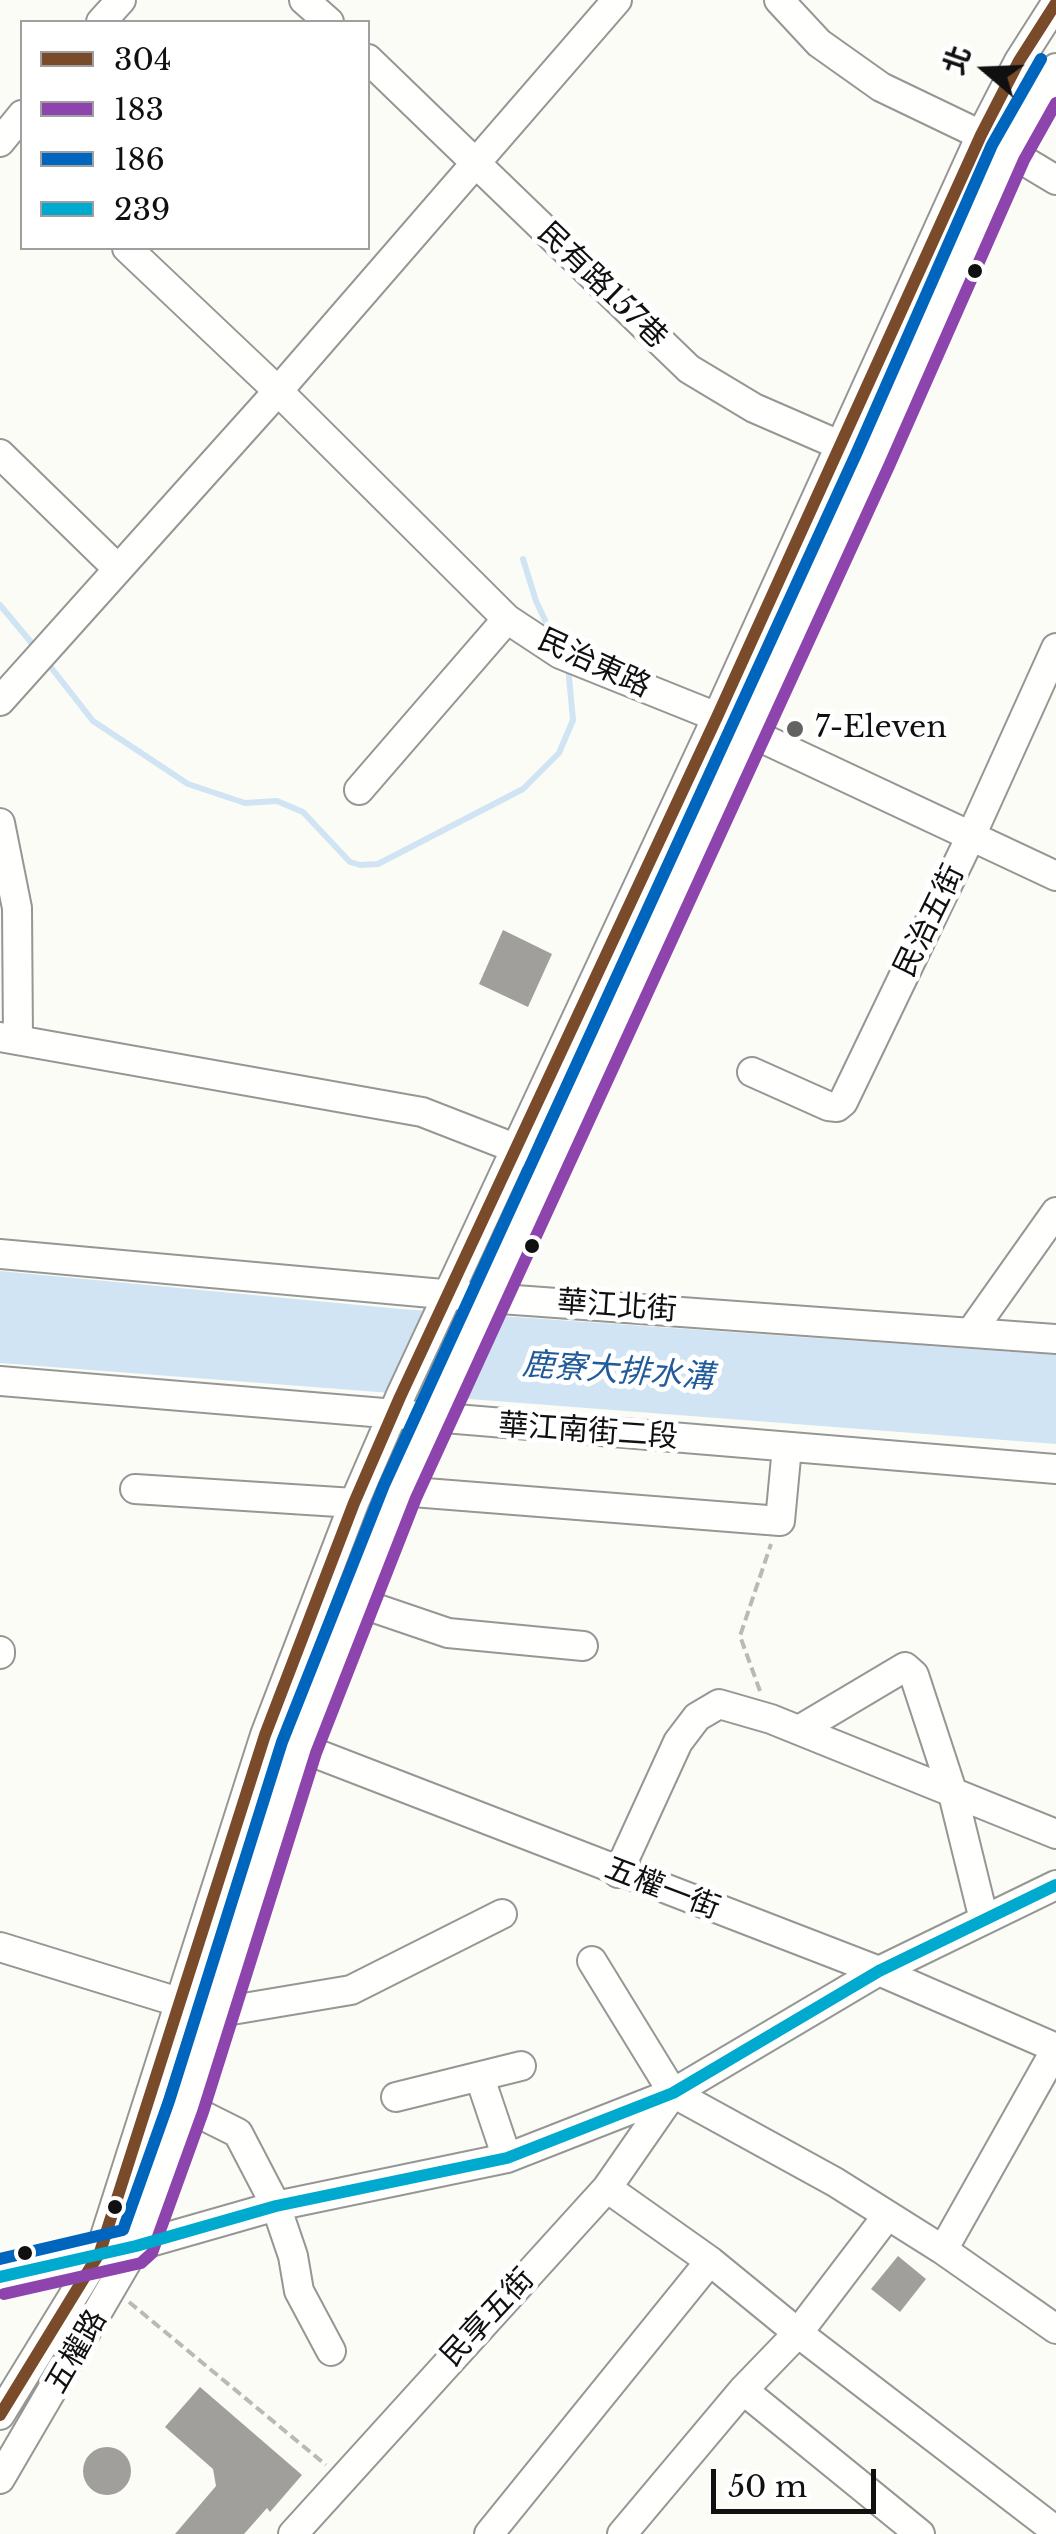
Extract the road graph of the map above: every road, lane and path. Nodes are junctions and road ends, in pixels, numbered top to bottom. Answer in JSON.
{"nodes":[{"id":1,"x":120,"y":0,"type":"edge"},
{"id":2,"x":304,"y":0,"type":"edge"},
{"id":3,"x":617,"y":0,"type":"edge"},
{"id":4,"x":779,"y":0,"type":"edge"},
{"id":5,"x":1056,"y":3,"type":"edge"},
{"id":6,"x":104,"y":20,"type":"edge"},
{"id":7,"x":327,"y":20,"type":"edge"},
{"id":8,"x":370,"y":61,"type":"edge"},
{"id":9,"x":1056,"y":68,"type":"edge"},
{"id":10,"x":981,"y":135,"type":"junction"},
{"id":11,"x":1008,"y":152,"type":"junction"},
{"id":12,"x":475,"y":162,"type":"junction"},
{"id":13,"x":1056,"y":180,"type":"edge"},
{"id":14,"x":130,"y":250,"type":"edge"},
{"id":15,"x":278,"y":391,"type":"junction"},
{"id":16,"x":838,"y":445,"type":"junction"},
{"id":17,"x":0,"y":454,"type":"edge"},
{"id":18,"x":874,"y":459,"type":"junction"},
{"id":19,"x":118,"y":569,"type":"junction"},
{"id":20,"x":506,"y":619,"type":"junction"},
{"id":21,"x":1056,"y":648,"type":"edge"},
{"id":22,"x":0,"y":701,"type":"edge"},
{"id":23,"x":716,"y":717,"type":"junction"},
{"id":24,"x":748,"y":733,"type":"junction"},
{"id":25,"x":359,"y":790,"type":"dead end"},
{"id":26,"x":1,"y":830,"type":"edge"},
{"id":27,"x":972,"y":836,"type":"junction"},
{"id":28,"x":1056,"y":876,"type":"edge"},
{"id":29,"x":9,"y":1038,"type":"edge"},
{"id":30,"x":752,"y":1072,"type":"dead end"},
{"id":31,"x":516,"y":1150,"type":"junction"},
{"id":32,"x":551,"y":1160,"type":"junction"},
{"id":33,"x":1056,"y":1212,"type":"edge"},
{"id":34,"x":0,"y":1254,"type":"edge"},
{"id":35,"x":446,"y":1299,"type":"junction"},
{"id":36,"x":484,"y":1304,"type":"junction"},
{"id":37,"x":971,"y":1332,"type":"junction"},
{"id":38,"x":1056,"y":1339,"type":"edge"},
{"id":39,"x":0,"y":1381,"type":"edge"},
{"id":40,"x":397,"y":1405,"type":"junction"},
{"id":41,"x":436,"y":1410,"type":"junction"},
{"id":42,"x":787,"y":1447,"type":"junction"},
{"id":43,"x":1056,"y":1469,"type":"edge"},
{"id":44,"x":136,"y":1489,"type":"dead end"},
{"id":45,"x":400,"y":1491,"type":"junction"},
{"id":46,"x":354,"y":1503,"type":"junction"},
{"id":47,"x":780,"y":1521,"type":"junction"},
{"id":48,"x":354,"y":1601,"type":"junction"},
{"id":49,"x":583,"y":1646,"type":"dead end"},
{"id":50,"x":771,"y":1719,"type":"junction"},
{"id":51,"x":799,"y":1730,"type":"junction"},
{"id":52,"x":265,"y":1734,"type":"junction"},
{"id":53,"x":299,"y":1747,"type":"junction"},
{"id":54,"x":953,"y":1794,"type":"junction"},
{"id":55,"x":1056,"y":1834,"type":"edge"},
{"id":56,"x":618,"y":1873,"type":"junction"},
{"id":57,"x":1056,"y":1885,"type":"edge"},
{"id":58,"x":502,"y":1914,"type":"dead end"},
{"id":59,"x":984,"y":1920,"type":"junction"},
{"id":60,"x":0,"y":1947,"type":"edge"},
{"id":61,"x":592,"y":1961,"type":"dead end"},
{"id":62,"x":879,"y":1971,"type":"junction"},
{"id":63,"x":178,"y":2001,"type":"junction"},
{"id":64,"x":214,"y":2014,"type":"junction"},
{"id":65,"x":1056,"y":2049,"type":"edge"},
{"id":66,"x":520,"y":2066,"type":"dead end"},
{"id":67,"x":480,"y":2078,"type":"junction"},
{"id":68,"x":673,"y":2094,"type":"junction"},
{"id":69,"x":396,"y":2097,"type":"dead end"},
{"id":70,"x":186,"y":2106,"type":"junction"},
{"id":71,"x":507,"y":2158,"type":"junction"},
{"id":72,"x":607,"y":2188,"type":"junction"},
{"id":73,"x":276,"y":2206,"type":"junction"},
{"id":74,"x":886,"y":2216,"type":"junction"},
{"id":75,"x":136,"y":2246,"type":"junction"},
{"id":76,"x":943,"y":2250,"type":"junction"},
{"id":77,"x":100,"y":2252,"type":"junction"},
{"id":78,"x":710,"y":2261,"type":"junction"},
{"id":79,"x":0,"y":2276,"type":"edge"},
{"id":80,"x":113,"y":2290,"type":"junction"},
{"id":81,"x":1056,"y":2329,"type":"edge"},
{"id":82,"x":798,"y":2333,"type":"junction"},
{"id":83,"x":331,"y":2352,"type":"dead end"},
{"id":84,"x":743,"y":2390,"type":"junction"},
{"id":85,"x":0,"y":2415,"type":"edge"},
{"id":86,"x":341,"y":2478,"type":"junction"},
{"id":87,"x":0,"y":2479,"type":"edge"},
{"id":88,"x":1056,"y":2532,"type":"edge"},
{"id":89,"x":293,"y":2534,"type":"edge"},
{"id":90,"x":490,"y":2534,"type":"edge"},
{"id":91,"x":622,"y":2534,"type":"edge"},
{"id":92,"x":920,"y":2534,"type":"edge"}],
"edges":[{"from":1,"to":6,"type":"street"},
{"from":2,"to":7,"type":"street"},
{"from":3,"to":12,"type":"street"},
{"from":4,"to":10,"type":"street"},
{"from":5,"to":10,"type":"street","name":"五權路"},
{"from":8,"to":12,"type":"street","name":"民有路157巷"},
{"from":9,"to":11,"type":"street","name":"五權路"},
{"from":10,"to":11,"type":"street"},
{"from":10,"to":16,"type":"street","name":"五權路"},
{"from":11,"to":13,"type":"street"},
{"from":11,"to":18,"type":"street","name":"五權路"},
{"from":12,"to":15,"type":"street"},
{"from":12,"to":16,"type":"street","name":"民有路157巷"},
{"from":14,"to":15,"type":"street","name":"民治東路"},
{"from":15,"to":19,"type":"street"},
{"from":15,"to":20,"type":"street","name":"民治東路"},
{"from":16,"to":18,"type":"street","name":"民有路157巷"},
{"from":16,"to":23,"type":"street","name":"五權路"},
{"from":17,"to":19,"type":"street"},
{"from":18,"to":24,"type":"street","name":"五權路"},
{"from":19,"to":22,"type":"street"},
{"from":20,"to":23,"type":"street","name":"民治東路"},
{"from":20,"to":25,"type":"street"},
{"from":21,"to":27,"type":"street","name":"民治五街"},
{"from":23,"to":24,"type":"street","name":"民治東路"},
{"from":23,"to":31,"type":"street","name":"五權路"},
{"from":24,"to":27,"type":"street","name":"民治東路"},
{"from":24,"to":32,"type":"street","name":"五權路"},
{"from":26,"to":29,"type":"street"},
{"from":27,"to":28,"type":"street","name":"民治東路"},
{"from":27,"to":30,"type":"street","name":"民治五街"},
{"from":29,"to":31,"type":"street"},
{"from":31,"to":32,"type":"street"},
{"from":31,"to":35,"type":"street","name":"五權路"},
{"from":32,"to":36,"type":"street","name":"五權路"},
{"from":33,"to":37,"type":"street"},
{"from":34,"to":35,"type":"street","name":"華江北街"},
{"from":35,"to":36,"type":"street","name":"華江北街"},
{"from":35,"to":40,"type":"street","name":"五權路"},
{"from":36,"to":37,"type":"street","name":"華江北街"},
{"from":36,"to":41,"type":"street","name":"五權路"},
{"from":37,"to":38,"type":"street","name":"華江北街"},
{"from":39,"to":40,"type":"street","name":"華江南街二段"},
{"from":40,"to":41,"type":"street","name":"華江南街二段"},
{"from":40,"to":46,"type":"street","name":"五權路"},
{"from":41,"to":42,"type":"street","name":"華江南街二段"},
{"from":41,"to":45,"type":"street","name":"五權路"},
{"from":42,"to":43,"type":"street","name":"華江南街二段"},
{"from":42,"to":47,"type":"street"},
{"from":44,"to":46,"type":"street"},
{"from":45,"to":47,"type":"street"},
{"from":45,"to":48,"type":"street","name":"五權路"},
{"from":46,"to":52,"type":"street","name":"五權路"},
{"from":47,"to":50,"type":"path"},
{"from":48,"to":49,"type":"street"},
{"from":48,"to":53,"type":"street","name":"五權路"},
{"from":50,"to":51,"type":"street"},
{"from":50,"to":56,"type":"street"},
{"from":51,"to":54,"type":"street"},
{"from":51,"to":54,"type":"street"},
{"from":52,"to":53,"type":"street","name":"五權一街"},
{"from":52,"to":63,"type":"street","name":"五權路"},
{"from":53,"to":56,"type":"street","name":"五權一街"},
{"from":53,"to":64,"type":"street","name":"五權路"},
{"from":54,"to":55,"type":"street"},
{"from":54,"to":59,"type":"street"},
{"from":56,"to":62,"type":"street","name":"五權一街"},
{"from":57,"to":59,"type":"street"},
{"from":58,"to":64,"type":"street"},
{"from":59,"to":62,"type":"street"},
{"from":60,"to":63,"type":"street"},
{"from":61,"to":68,"type":"street"},
{"from":62,"to":65,"type":"street","name":"五權一街"},
{"from":62,"to":68,"type":"street"},
{"from":63,"to":64,"type":"street"},
{"from":63,"to":77,"type":"street","name":"五權路"},
{"from":64,"to":70,"type":"street","name":"五權路"},
{"from":65,"to":76,"type":"street"},
{"from":66,"to":67,"type":"street"},
{"from":67,"to":69,"type":"street"},
{"from":67,"to":71,"type":"street"},
{"from":68,"to":71,"type":"street"},
{"from":68,"to":72,"type":"street","name":"民享五街"},
{"from":68,"to":74,"type":"street"},
{"from":70,"to":73,"type":"street"},
{"from":70,"to":75,"type":"street","name":"五權路"},
{"from":71,"to":73,"type":"street"},
{"from":72,"to":78,"type":"street"},
{"from":72,"to":86,"type":"street","name":"民享五街"},
{"from":73,"to":75,"type":"street"},
{"from":73,"to":83,"type":"street"},
{"from":74,"to":76,"type":"street"},
{"from":74,"to":82,"type":"street"},
{"from":75,"to":77,"type":"street"},
{"from":75,"to":80,"type":"street","name":"五權路"},
{"from":76,"to":81,"type":"street"},
{"from":77,"to":79,"type":"street"},
{"from":77,"to":85,"type":"street","name":"五權路"},
{"from":78,"to":82,"type":"street"},
{"from":78,"to":90,"type":"street"},
{"from":80,"to":86,"type":"path"},
{"from":80,"to":87,"type":"street","name":"五權路"},
{"from":82,"to":84,"type":"street"},
{"from":82,"to":88,"type":"street"},
{"from":84,"to":91,"type":"street"},
{"from":84,"to":92,"type":"street"},
{"from":86,"to":89,"type":"street","name":"民享五街"}]}
